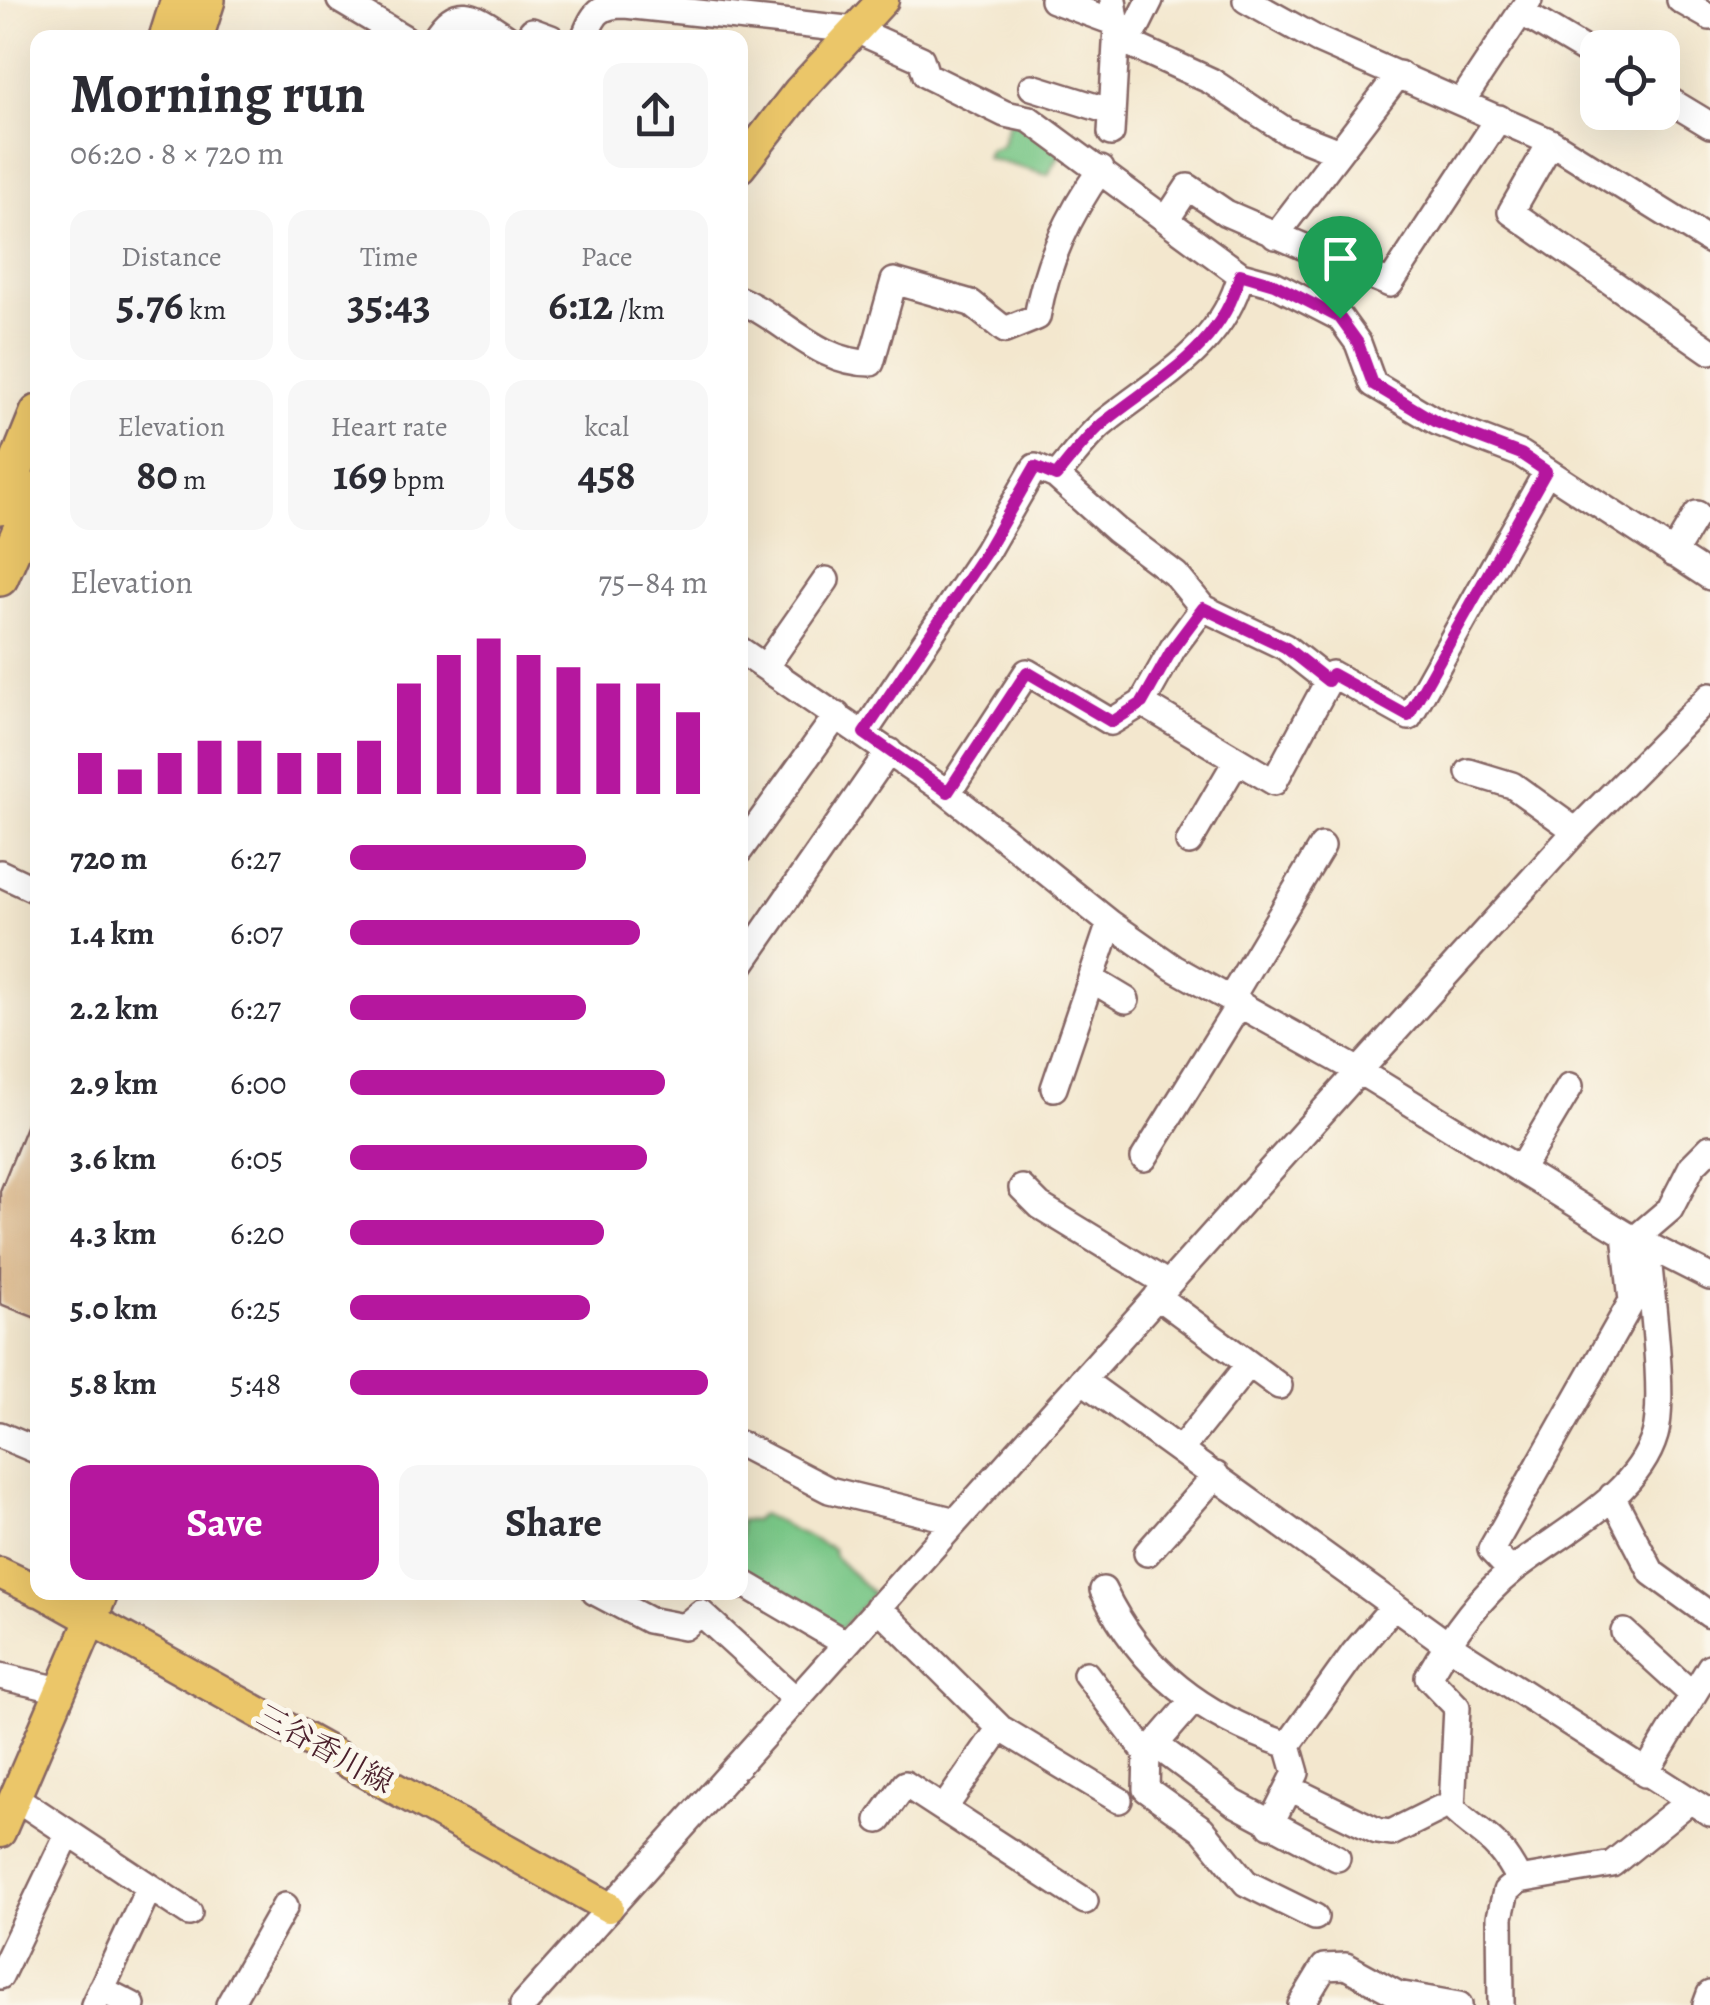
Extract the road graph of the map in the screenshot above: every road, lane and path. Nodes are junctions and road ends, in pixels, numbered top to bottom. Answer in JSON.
{"nodes":[{"id":1,"x":179,"y":0,"type":"edge"},
{"id":2,"x":207,"y":0,"type":"edge"},
{"id":3,"x":340,"y":0,"type":"edge"},
{"id":4,"x":882,"y":0,"type":"edge"},
{"id":5,"x":1053,"y":0,"type":"edge"},
{"id":6,"x":1150,"y":0,"type":"edge"},
{"id":7,"x":1246,"y":0,"type":"edge"},
{"id":8,"x":1680,"y":0,"type":"edge"},
{"id":9,"x":1525,"y":6,"type":"edge"},
{"id":10,"x":788,"y":10,"type":"edge"},
{"id":11,"x":1710,"y":17,"type":"edge"},
{"id":12,"x":1116,"y":21,"type":"edge"},
{"id":13,"x":169,"y":30,"type":"edge"},
{"id":14,"x":198,"y":30,"type":"edge"},
{"id":15,"x":391,"y":30,"type":"edge"},
{"id":16,"x":439,"y":30,"type":"edge"},
{"id":17,"x":496,"y":30,"type":"edge"},
{"id":18,"x":588,"y":30,"type":"edge"},
{"id":19,"x":856,"y":30,"type":"junction"},
{"id":20,"x":1580,"y":45,"type":"edge"},
{"id":21,"x":1399,"y":74,"type":"junction"},
{"id":22,"x":1032,"y":87,"type":"dead end"},
{"id":23,"x":1462,"y":101,"type":"junction"},
{"id":24,"x":1680,"y":107,"type":"edge"},
{"id":25,"x":1499,"y":118,"type":"junction"},
{"id":26,"x":1710,"y":125,"type":"edge"},
{"id":27,"x":1551,"y":142,"type":"junction"},
{"id":28,"x":1339,"y":152,"type":"junction"},
{"id":29,"x":748,"y":157,"type":"edge"},
{"id":30,"x":1101,"y":169,"type":"junction"},
{"id":31,"x":1167,"y":219,"type":"junction"},
{"id":32,"x":1275,"y":236,"type":"junction"},
{"id":33,"x":1710,"y":240,"type":"edge"},
{"id":34,"x":1240,"y":274,"type":"junction"},
{"id":35,"x":748,"y":305,"type":"edge"},
{"id":36,"x":1710,"y":351,"type":"edge"},
{"id":37,"x":30,"y":424,"type":"edge"},
{"id":38,"x":10,"y":453,"type":"edge"},
{"id":39,"x":1546,"y":471,"type":"junction"},
{"id":40,"x":1056,"y":476,"type":"junction"},
{"id":41,"x":0,"y":506,"type":"edge"},
{"id":42,"x":30,"y":509,"type":"edge"},
{"id":43,"x":1697,"y":514,"type":"dead end"},
{"id":44,"x":1673,"y":554,"type":"junction"},
{"id":45,"x":1710,"y":577,"type":"edge"},
{"id":46,"x":0,"y":578,"type":"edge"},
{"id":47,"x":826,"y":580,"type":"dead end"},
{"id":48,"x":1203,"y":608,"type":"junction"},
{"id":49,"x":748,"y":655,"type":"edge"},
{"id":50,"x":766,"y":666,"type":"junction"},
{"id":51,"x":1328,"y":681,"type":"junction"},
{"id":52,"x":1710,"y":696,"type":"edge"},
{"id":53,"x":1142,"y":703,"type":"junction"},
{"id":54,"x":837,"y":715,"type":"junction"},
{"id":55,"x":864,"y":733,"type":"junction"},
{"id":56,"x":889,"y":751,"type":"junction"},
{"id":57,"x":1237,"y":760,"type":"junction"},
{"id":58,"x":1468,"y":772,"type":"dead end"},
{"id":59,"x":948,"y":792,"type":"junction"},
{"id":60,"x":1576,"y":831,"type":"junction"},
{"id":61,"x":748,"y":836,"type":"edge"},
{"id":62,"x":1188,"y":842,"type":"dead end"},
{"id":63,"x":1322,"y":846,"type":"dead end"},
{"id":64,"x":0,"y":873,"type":"edge"},
{"id":65,"x":30,"y":887,"type":"edge"},
{"id":66,"x":1110,"y":923,"type":"junction"},
{"id":67,"x":748,"y":954,"type":"edge"},
{"id":68,"x":1091,"y":979,"type":"junction"},
{"id":69,"x":1126,"y":1000,"type":"dead end"},
{"id":70,"x":1236,"y":1001,"type":"junction"},
{"id":71,"x":1359,"y":1070,"type":"junction"},
{"id":72,"x":1570,"y":1086,"type":"dead end"},
{"id":73,"x":1054,"y":1088,"type":"dead end"},
{"id":74,"x":1144,"y":1158,"type":"dead end"},
{"id":75,"x":1706,"y":1158,"type":"edge"},
{"id":76,"x":1520,"y":1170,"type":"junction"},
{"id":77,"x":1022,"y":1188,"type":"dead end"},
{"id":78,"x":1636,"y":1238,"type":"junction"},
{"id":79,"x":1710,"y":1277,"type":"edge"},
{"id":80,"x":1162,"y":1290,"type":"junction"},
{"id":81,"x":1249,"y":1364,"type":"junction"},
{"id":82,"x":1082,"y":1380,"type":"junction"},
{"id":83,"x":1279,"y":1386,"type":"dead end"},
{"id":84,"x":0,"y":1435,"type":"edge"},
{"id":85,"x":30,"y":1448,"type":"edge"},
{"id":86,"x":748,"y":1449,"type":"edge"},
{"id":87,"x":1182,"y":1449,"type":"junction"},
{"id":88,"x":1216,"y":1475,"type":"junction"},
{"id":89,"x":1612,"y":1496,"type":"junction"},
{"id":90,"x":956,"y":1521,"type":"junction"},
{"id":91,"x":1147,"y":1553,"type":"dead end"},
{"id":92,"x":1512,"y":1571,"type":"junction"},
{"id":93,"x":0,"y":1572,"type":"edge"},
{"id":94,"x":748,"y":1586,"type":"edge"},
{"id":95,"x":30,"y":1587,"type":"edge"},
{"id":96,"x":1103,"y":1590,"type":"dead end"},
{"id":97,"x":73,"y":1600,"type":"edge"},
{"id":98,"x":610,"y":1600,"type":"edge"},
{"id":99,"x":1705,"y":1604,"type":"edge"},
{"id":100,"x":97,"y":1606,"type":"edge"},
{"id":101,"x":878,"y":1607,"type":"junction"},
{"id":102,"x":1393,"y":1607,"type":"junction"},
{"id":103,"x":1624,"y":1632,"type":"dead end"},
{"id":104,"x":845,"y":1643,"type":"junction"},
{"id":105,"x":1446,"y":1644,"type":"junction"},
{"id":106,"x":1710,"y":1666,"type":"edge"},
{"id":107,"x":1086,"y":1674,"type":"dead end"},
{"id":108,"x":0,"y":1676,"type":"edge"},
{"id":109,"x":60,"y":1690,"type":"junction"},
{"id":110,"x":1693,"y":1695,"type":"junction"},
{"id":111,"x":794,"y":1700,"type":"junction"},
{"id":112,"x":1192,"y":1702,"type":"junction"},
{"id":113,"x":1000,"y":1728,"type":"junction"},
{"id":114,"x":1288,"y":1745,"type":"junction"},
{"id":115,"x":1151,"y":1750,"type":"junction"},
{"id":116,"x":1645,"y":1774,"type":"junction"},
{"id":117,"x":1289,"y":1788,"type":"junction"},
{"id":118,"x":16,"y":1798,"type":"junction"},
{"id":119,"x":1119,"y":1800,"type":"dead end"},
{"id":120,"x":946,"y":1807,"type":"junction"},
{"id":121,"x":1699,"y":1808,"type":"edge"},
{"id":122,"x":1439,"y":1809,"type":"dead end"},
{"id":123,"x":879,"y":1820,"type":"dead end"},
{"id":124,"x":1270,"y":1825,"type":"junction"},
{"id":125,"x":0,"y":1832,"type":"edge"},
{"id":126,"x":68,"y":1834,"type":"junction"},
{"id":127,"x":1336,"y":1858,"type":"dead end"},
{"id":128,"x":1519,"y":1880,"type":"junction"},
{"id":129,"x":149,"y":1888,"type":"junction"},
{"id":130,"x":1085,"y":1901,"type":"dead end"},
{"id":131,"x":285,"y":1906,"type":"dead end"},
{"id":132,"x":608,"y":1907,"type":"junction"},
{"id":133,"x":189,"y":1913,"type":"dead end"},
{"id":134,"x":1314,"y":1916,"type":"dead end"},
{"id":135,"x":4,"y":1959,"type":"edge"},
{"id":136,"x":1710,"y":1994,"type":"edge"},
{"id":137,"x":97,"y":1997,"type":"edge"},
{"id":138,"x":132,"y":2005,"type":"edge"},
{"id":139,"x":229,"y":2005,"type":"edge"},
{"id":140,"x":523,"y":2005,"type":"edge"},
{"id":141,"x":1302,"y":2005,"type":"edge"},
{"id":142,"x":1459,"y":2005,"type":"edge"},
{"id":143,"x":1501,"y":2005,"type":"edge"},
{"id":144,"x":1706,"y":2005,"type":"edge"}],
"edges":[{"from":1,"to":13,"type":"highway"},
{"from":2,"to":14,"type":"highway"},
{"from":3,"to":15,"type":"street"},
{"from":4,"to":19,"type":"main road"},
{"from":5,"to":12,"type":"street"},
{"from":6,"to":12,"type":"street"},
{"from":7,"to":21,"type":"street"},
{"from":8,"to":11,"type":"street"},
{"from":9,"to":20,"type":"street"},
{"from":9,"to":23,"type":"street"},
{"from":10,"to":18,"type":"street"},
{"from":10,"to":19,"type":"street"},
{"from":12,"to":22,"type":"street"},
{"from":12,"to":28,"type":"street"},
{"from":16,"to":17,"type":"street"},
{"from":19,"to":29,"type":"main road"},
{"from":19,"to":30,"type":"street"},
{"from":21,"to":23,"type":"street"},
{"from":21,"to":28,"type":"street"},
{"from":23,"to":25,"type":"street"},
{"from":24,"to":26,"type":"street"},
{"from":25,"to":27,"type":"street"},
{"from":25,"to":32,"type":"street"},
{"from":27,"to":33,"type":"street"},
{"from":27,"to":36,"type":"street"},
{"from":28,"to":32,"type":"street"},
{"from":30,"to":31,"type":"street"},
{"from":30,"to":35,"type":"street"},
{"from":31,"to":32,"type":"street"},
{"from":31,"to":34,"type":"street"},
{"from":34,"to":39,"type":"street"},
{"from":34,"to":40,"type":"street"},
{"from":37,"to":38,"type":"highway"},
{"from":38,"to":41,"type":"highway"},
{"from":39,"to":44,"type":"street"},
{"from":39,"to":51,"type":"street"},
{"from":40,"to":48,"type":"street"},
{"from":40,"to":55,"type":"street"},
{"from":42,"to":46,"type":"highway"},
{"from":43,"to":44,"type":"street"},
{"from":44,"to":45,"type":"street"},
{"from":47,"to":50,"type":"street"},
{"from":48,"to":51,"type":"street"},
{"from":48,"to":53,"type":"street"},
{"from":49,"to":50,"type":"street"},
{"from":50,"to":54,"type":"street"},
{"from":51,"to":57,"type":"street"},
{"from":52,"to":60,"type":"street"},
{"from":53,"to":57,"type":"street"},
{"from":53,"to":59,"type":"street"},
{"from":54,"to":55,"type":"street"},
{"from":54,"to":61,"type":"street"},
{"from":55,"to":56,"type":"street"},
{"from":56,"to":59,"type":"street"},
{"from":56,"to":67,"type":"street"},
{"from":57,"to":62,"type":"street"},
{"from":58,"to":60,"type":"street"},
{"from":59,"to":66,"type":"street"},
{"from":60,"to":71,"type":"street"},
{"from":63,"to":70,"type":"street"},
{"from":64,"to":65,"type":"street"},
{"from":66,"to":68,"type":"street"},
{"from":66,"to":70,"type":"street"},
{"from":68,"to":69,"type":"street"},
{"from":68,"to":73,"type":"street"},
{"from":70,"to":71,"type":"street"},
{"from":70,"to":74,"type":"street"},
{"from":71,"to":76,"type":"street"},
{"from":71,"to":80,"type":"street"},
{"from":72,"to":76,"type":"street"},
{"from":75,"to":78,"type":"street"},
{"from":76,"to":78,"type":"street"},
{"from":77,"to":80,"type":"street"},
{"from":78,"to":79,"type":"street"},
{"from":78,"to":89,"type":"street"},
{"from":78,"to":92,"type":"street"},
{"from":80,"to":81,"type":"street"},
{"from":80,"to":82,"type":"street"},
{"from":81,"to":83,"type":"street"},
{"from":81,"to":87,"type":"street"},
{"from":82,"to":87,"type":"street"},
{"from":82,"to":90,"type":"street"},
{"from":84,"to":85,"type":"street"},
{"from":86,"to":90,"type":"street"},
{"from":87,"to":88,"type":"street"},
{"from":88,"to":91,"type":"street"},
{"from":88,"to":102,"type":"street"},
{"from":89,"to":92,"type":"street"},
{"from":89,"to":99,"type":"street"},
{"from":90,"to":101,"type":"street"},
{"from":92,"to":105,"type":"street"},
{"from":93,"to":95,"type":"main road","name":"三谷香川線"},
{"from":94,"to":104,"type":"street"},
{"from":96,"to":112,"type":"street"},
{"from":97,"to":100,"type":"main road","name":"三谷香川線"},
{"from":98,"to":111,"type":"street"},
{"from":100,"to":109,"type":"main road"},
{"from":100,"to":132,"type":"main road","name":"三谷香川線"},
{"from":101,"to":104,"type":"street"},
{"from":101,"to":113,"type":"street"},
{"from":102,"to":105,"type":"street"},
{"from":102,"to":114,"type":"street"},
{"from":103,"to":110,"type":"street"},
{"from":104,"to":111,"type":"street"},
{"from":105,"to":116,"type":"street"},
{"from":105,"to":128,"type":"street"},
{"from":106,"to":110,"type":"street"},
{"from":107,"to":115,"type":"street"},
{"from":108,"to":109,"type":"street"},
{"from":109,"to":118,"type":"main road"},
{"from":110,"to":116,"type":"street"},
{"from":111,"to":132,"type":"street"},
{"from":112,"to":114,"type":"street"},
{"from":112,"to":115,"type":"street"},
{"from":113,"to":119,"type":"street"},
{"from":113,"to":120,"type":"street"},
{"from":114,"to":117,"type":"street"},
{"from":115,"to":124,"type":"street"},
{"from":115,"to":134,"type":"street"},
{"from":116,"to":121,"type":"street"},
{"from":117,"to":122,"type":"street"},
{"from":117,"to":124,"type":"street"},
{"from":118,"to":125,"type":"main road"},
{"from":118,"to":126,"type":"street"},
{"from":120,"to":123,"type":"street"},
{"from":120,"to":130,"type":"street"},
{"from":121,"to":128,"type":"street"},
{"from":124,"to":127,"type":"street"},
{"from":126,"to":129,"type":"street"},
{"from":126,"to":135,"type":"street"},
{"from":128,"to":143,"type":"street"},
{"from":129,"to":133,"type":"street"},
{"from":129,"to":137,"type":"street"},
{"from":131,"to":139,"type":"street"},
{"from":132,"to":140,"type":"street"},
{"from":136,"to":144,"type":"street"},
{"from":137,"to":138,"type":"street"},
{"from":141,"to":142,"type":"street"}]}
